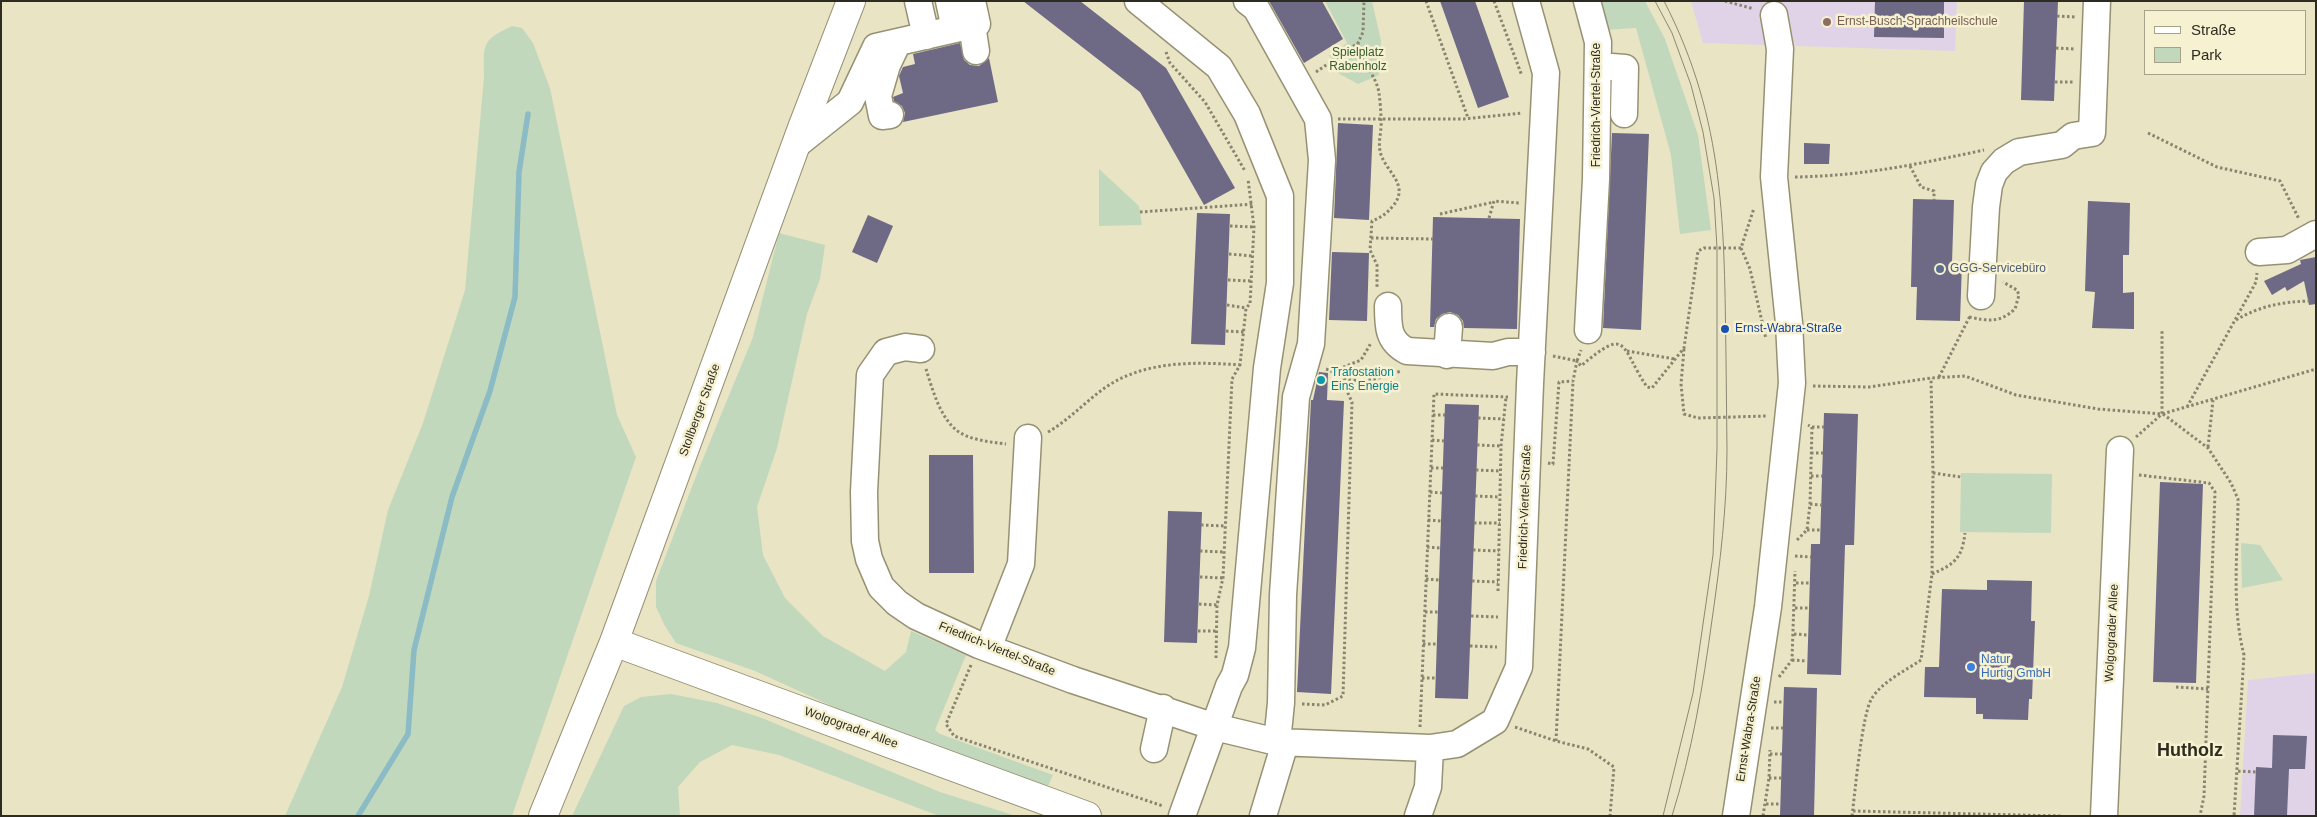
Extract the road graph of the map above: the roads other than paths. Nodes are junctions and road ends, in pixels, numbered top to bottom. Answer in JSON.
{"nodes":[{"id":1,"x":851,"y":1,"type":"edge"},
{"id":2,"x":918,"y":1,"type":"edge"},
{"id":3,"x":949,"y":1,"type":"edge"},
{"id":4,"x":1138,"y":1,"type":"edge"},
{"id":5,"x":1247,"y":1,"type":"edge"},
{"id":6,"x":1526,"y":1,"type":"edge"},
{"id":7,"x":1587,"y":1,"type":"edge"},
{"id":8,"x":2097,"y":1,"type":"edge"},
{"id":9,"x":1774,"y":15,"type":"road end"},
{"id":10,"x":966,"y":19,"type":"edge"},
{"id":11,"x":926,"y":36,"type":"junction"},
{"id":12,"x":898,"y":42,"type":"junction"},
{"id":13,"x":976,"y":51,"type":"dead end"},
{"id":14,"x":1598,"y":66,"type":"junction"},
{"id":15,"x":890,"y":114,"type":"dead end"},
{"id":16,"x":1624,"y":114,"type":"dead end"},
{"id":17,"x":796,"y":146,"type":"junction"},
{"id":18,"x":2312,"y":236,"type":"edge"},
{"id":19,"x":2259,"y":252,"type":"road end"},
{"id":20,"x":1981,"y":296,"type":"road end"},
{"id":21,"x":1388,"y":306,"type":"road end"},
{"id":22,"x":1449,"y":327,"type":"dead end"},
{"id":23,"x":1588,"y":330,"type":"dead end"},
{"id":24,"x":921,"y":348,"type":"road end"},
{"id":25,"x":1532,"y":352,"type":"junction"},
{"id":26,"x":1440,"y":354,"type":"junction"},
{"id":27,"x":1028,"y":438,"type":"road end"},
{"id":28,"x":2119,"y":462,"type":"road end"},
{"id":29,"x":614,"y":642,"type":"junction"},
{"id":30,"x":984,"y":646,"type":"junction"},
{"id":31,"x":1163,"y":708,"type":"junction"},
{"id":32,"x":1215,"y":727,"type":"junction"},
{"id":33,"x":1281,"y":743,"type":"junction"},
{"id":34,"x":1154,"y":748,"type":"dead end"},
{"id":35,"x":1425,"y":748,"type":"junction"},
{"id":36,"x":1182,"y":814,"type":"edge"},
{"id":37,"x":542,"y":816,"type":"edge"},
{"id":38,"x":1087,"y":816,"type":"edge"},
{"id":39,"x":1263,"y":816,"type":"edge"},
{"id":40,"x":1418,"y":816,"type":"edge"},
{"id":41,"x":1736,"y":816,"type":"edge"},
{"id":42,"x":2104,"y":816,"type":"edge"}],
"edges":[{"from":1,"to":17,"type":"main road","name":"Stollberger Straße"},
{"from":2,"to":11,"type":"street"},
{"from":3,"to":10,"type":"street"},
{"from":4,"to":32,"type":"street"},
{"from":5,"to":33,"type":"street"},
{"from":6,"to":25,"type":"street","name":"Friedrich-Viertel-Straße"},
{"from":7,"to":14,"type":"street","name":"Friedrich-Viertel-Straße"},
{"from":8,"to":20,"type":"street"},
{"from":9,"to":41,"type":"street","name":"Ernst-Wabra-Straße"},
{"from":10,"to":11,"type":"street"},
{"from":10,"to":13,"type":"street"},
{"from":11,"to":12,"type":"street"},
{"from":12,"to":15,"type":"street"},
{"from":12,"to":17,"type":"street"},
{"from":14,"to":16,"type":"street"},
{"from":14,"to":23,"type":"street","name":"Friedrich-Viertel-Straße"},
{"from":17,"to":29,"type":"main road","name":"Stollberger Straße"},
{"from":18,"to":19,"type":"street"},
{"from":21,"to":26,"type":"street"},
{"from":22,"to":26,"type":"street"},
{"from":24,"to":30,"type":"street","name":"Friedrich-Viertel-Straße"},
{"from":25,"to":26,"type":"street"},
{"from":25,"to":35,"type":"street","name":"Friedrich-Viertel-Straße"},
{"from":27,"to":30,"type":"street"},
{"from":28,"to":42,"type":"street","name":"Wolgograder Allee"},
{"from":29,"to":37,"type":"main road","name":"Stollberger Straße"},
{"from":29,"to":38,"type":"main road","name":"Wolgograder Allee"},
{"from":30,"to":31,"type":"street","name":"Friedrich-Viertel-Straße"},
{"from":31,"to":32,"type":"street","name":"Friedrich-Viertel-Straße"},
{"from":31,"to":34,"type":"street"},
{"from":32,"to":33,"type":"street","name":"Friedrich-Viertel-Straße"},
{"from":32,"to":36,"type":"street"},
{"from":33,"to":35,"type":"street","name":"Friedrich-Viertel-Straße"},
{"from":33,"to":39,"type":"street"},
{"from":35,"to":40,"type":"street"}]}
